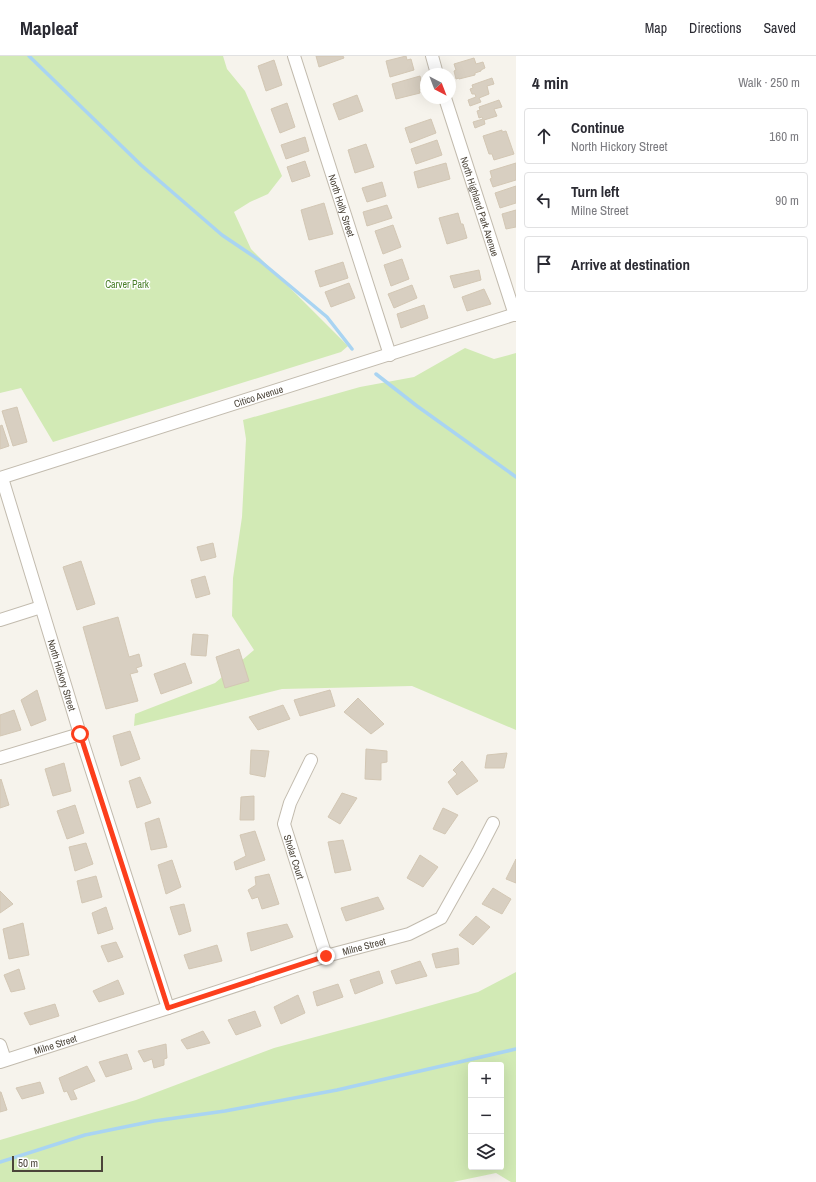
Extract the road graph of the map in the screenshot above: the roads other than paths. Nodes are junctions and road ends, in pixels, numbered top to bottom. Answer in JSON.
{"nodes":[{"id":1,"x":294,"y":56,"type":"edge"},
{"id":2,"x":432,"y":56,"type":"edge"},
{"id":3,"x":435,"y":68,"type":"edge"},
{"id":4,"x":447,"y":104,"type":"edge"},
{"id":5,"x":516,"y":314,"type":"edge"},
{"id":6,"x":390,"y":354,"type":"junction"},
{"id":7,"x":1,"y":478,"type":"edge"},
{"id":8,"x":41,"y":607,"type":"junction"},
{"id":9,"x":0,"y":620,"type":"edge"},
{"id":10,"x":80,"y":734,"type":"junction"},
{"id":11,"x":0,"y":758,"type":"edge"},
{"id":12,"x":311,"y":760,"type":"dead end"},
{"id":13,"x":493,"y":823,"type":"dead end"},
{"id":14,"x":326,"y":956,"type":"junction"},
{"id":15,"x":168,"y":1008,"type":"junction"},
{"id":16,"x":0,"y":1045,"type":"edge"},
{"id":17,"x":3,"y":1061,"type":"edge"}],
"edges":[{"from":1,"to":6,"type":"street","name":"North Holly Street"},
{"from":2,"to":3,"type":"street"},
{"from":4,"to":5,"type":"street","name":"North Highland Park Avenue"},
{"from":5,"to":6,"type":"street","name":"Citico Avenue"},
{"from":6,"to":7,"type":"street","name":"Citico Avenue"},
{"from":7,"to":8,"type":"street","name":"North Hickory Street"},
{"from":8,"to":9,"type":"street"},
{"from":8,"to":10,"type":"street","name":"North Hickory Street"},
{"from":10,"to":11,"type":"street"},
{"from":10,"to":15,"type":"street","name":"North Hickory Street"},
{"from":12,"to":14,"type":"street","name":"Sholar Court"},
{"from":13,"to":14,"type":"street","name":"Milne Street"},
{"from":14,"to":15,"type":"street","name":"Milne Street"},
{"from":15,"to":17,"type":"street","name":"Milne Street"},
{"from":16,"to":17,"type":"street"}]}
